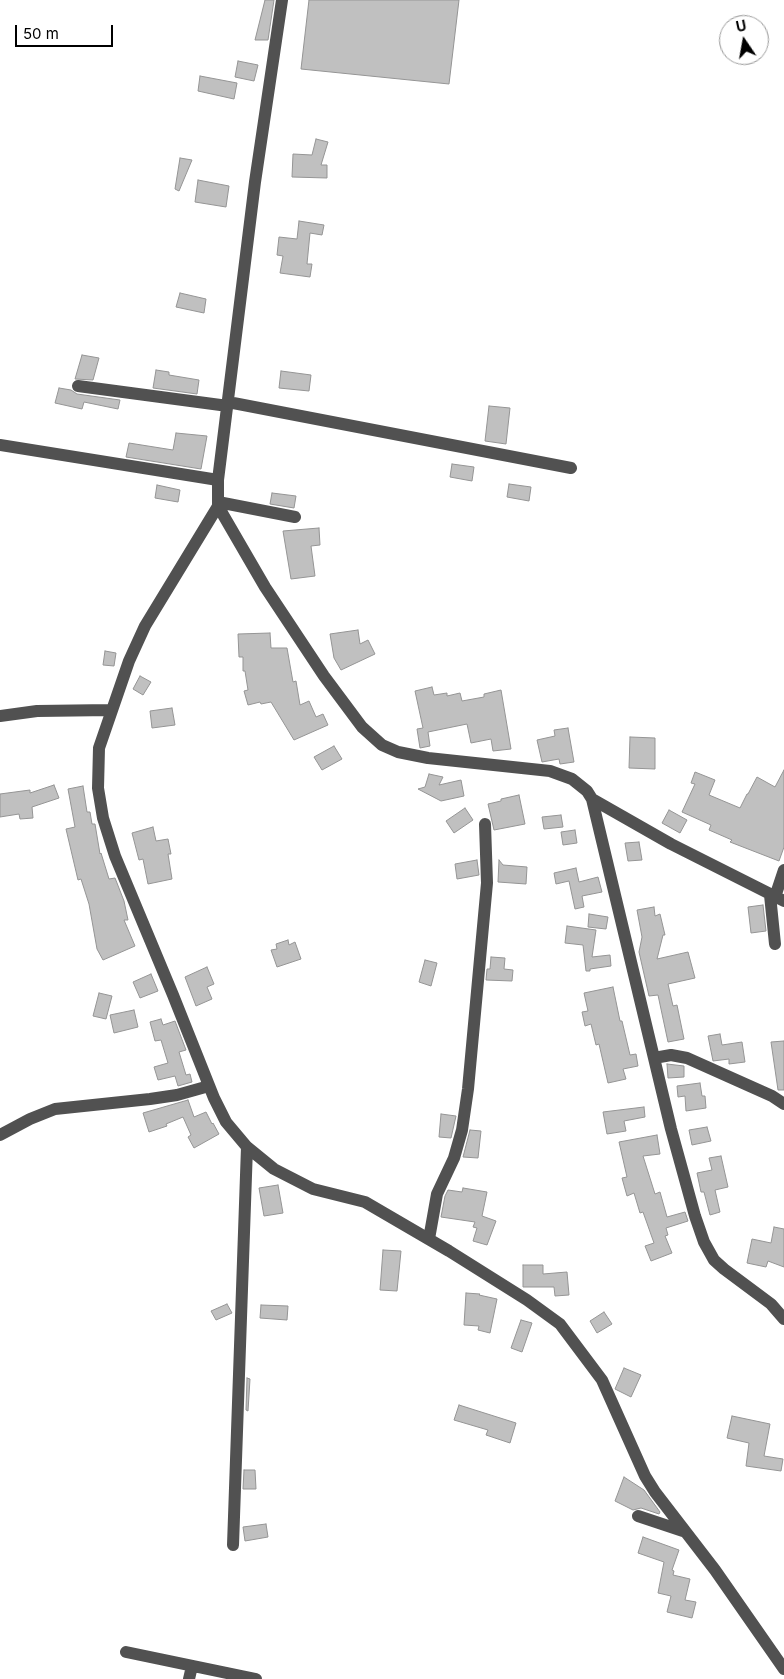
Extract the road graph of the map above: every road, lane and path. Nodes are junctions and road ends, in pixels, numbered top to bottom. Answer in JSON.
{"nodes":[{"id":1,"x":282,"y":0,"type":"edge"},
{"id":2,"x":78,"y":386,"type":"dead end"},
{"id":3,"x":228,"y":404,"type":"junction"},
{"id":4,"x":0,"y":445,"type":"edge"},
{"id":5,"x":571,"y":468,"type":"dead end"},
{"id":6,"x":218,"y":480,"type":"junction"},
{"id":7,"x":218,"y":504,"type":"junction"},
{"id":8,"x":295,"y":517,"type":"dead end"},
{"id":9,"x":111,"y":710,"type":"junction"},
{"id":10,"x":0,"y":716,"type":"edge"},
{"id":11,"x":592,"y":799,"type":"junction"},
{"id":12,"x":485,"y":824,"type":"dead end"},
{"id":13,"x":784,"y":870,"type":"edge"},
{"id":14,"x":776,"y":898,"type":"edge"},
{"id":15,"x":776,"y":944,"type":"dead end"},
{"id":16,"x":654,"y":1058,"type":"junction"},
{"id":17,"x":209,"y":1086,"type":"junction"},
{"id":18,"x":784,"y":1104,"type":"edge"},
{"id":19,"x":0,"y":1135,"type":"edge"},
{"id":20,"x":247,"y":1147,"type":"junction"},
{"id":21,"x":429,"y":1239,"type":"junction"},
{"id":22,"x":783,"y":1313,"type":"edge"},
{"id":23,"x":638,"y":1516,"type":"dead end"},
{"id":24,"x":683,"y":1530,"type":"junction"},
{"id":25,"x":233,"y":1545,"type":"dead end"},
{"id":26,"x":126,"y":1652,"type":"dead end"},
{"id":27,"x":192,"y":1666,"type":"junction"},
{"id":28,"x":784,"y":1669,"type":"edge"},
{"id":29,"x":189,"y":1679,"type":"edge"},
{"id":30,"x":256,"y":1679,"type":"edge"}],
"edges":[{"from":1,"to":3,"type":"street"},
{"from":2,"to":3,"type":"street"},
{"from":3,"to":5,"type":"street"},
{"from":3,"to":6,"type":"street"},
{"from":4,"to":6,"type":"street"},
{"from":6,"to":7,"type":"street"},
{"from":7,"to":8,"type":"street"},
{"from":7,"to":9,"type":"street"},
{"from":7,"to":11,"type":"street"},
{"from":9,"to":10,"type":"street"},
{"from":9,"to":17,"type":"street"},
{"from":11,"to":14,"type":"street"},
{"from":11,"to":16,"type":"street"},
{"from":12,"to":21,"type":"street"},
{"from":13,"to":14,"type":"street"},
{"from":14,"to":15,"type":"street"},
{"from":16,"to":18,"type":"street"},
{"from":16,"to":22,"type":"street"},
{"from":17,"to":19,"type":"street"},
{"from":17,"to":20,"type":"street"},
{"from":20,"to":21,"type":"street"},
{"from":20,"to":25,"type":"street"},
{"from":21,"to":24,"type":"street"},
{"from":23,"to":24,"type":"street"},
{"from":24,"to":28,"type":"street"},
{"from":26,"to":27,"type":"street"},
{"from":27,"to":29,"type":"street"},
{"from":27,"to":30,"type":"street"}]}
